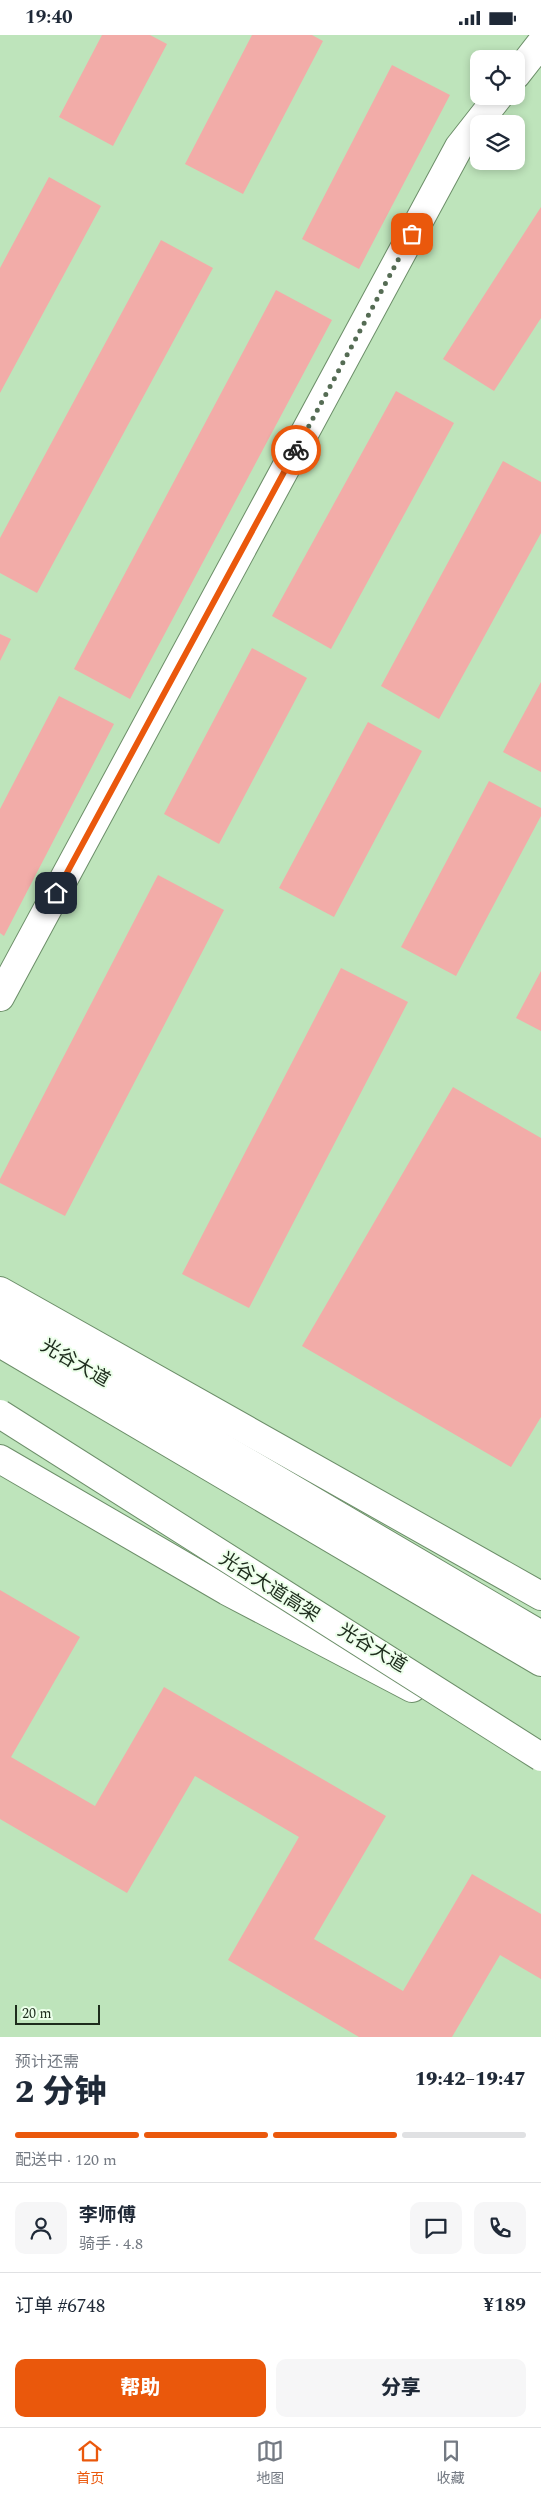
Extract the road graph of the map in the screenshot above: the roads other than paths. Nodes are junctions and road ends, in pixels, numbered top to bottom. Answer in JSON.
{"nodes":[{"id":1,"x":541,"y":43,"type":"edge"},
{"id":2,"x":525,"y":63,"type":"edge"},
{"id":3,"x":492,"y":105,"type":"edge"},
{"id":4,"x":0,"y":997,"type":"edge"},
{"id":5,"x":0,"y":1291,"type":"edge"},
{"id":6,"x":0,"y":1317,"type":"edge"},
{"id":7,"x":0,"y":1343,"type":"edge"},
{"id":8,"x":0,"y":1415,"type":"edge"},
{"id":9,"x":0,"y":1425,"type":"edge"},
{"id":10,"x":0,"y":1459,"type":"edge"},
{"id":11,"x":541,"y":1597,"type":"edge"},
{"id":12,"x":541,"y":1635,"type":"edge"},
{"id":13,"x":541,"y":1662,"type":"edge"},
{"id":14,"x":537,"y":1751,"type":"edge"}],
"edges":[{"from":1,"to":2,"type":"main road"},
{"from":3,"to":4,"type":"main road"},
{"from":5,"to":11,"type":"main road"},
{"from":6,"to":12,"type":"main road","name":"光谷大道"},
{"from":7,"to":13,"type":"main road"},
{"from":8,"to":14,"type":"main road","name":"光谷大道高架","bridge":true},
{"from":9,"to":14,"type":"main road","name":"光谷大道"},
{"from":10,"to":14,"type":"main road","bridge":true}]}
